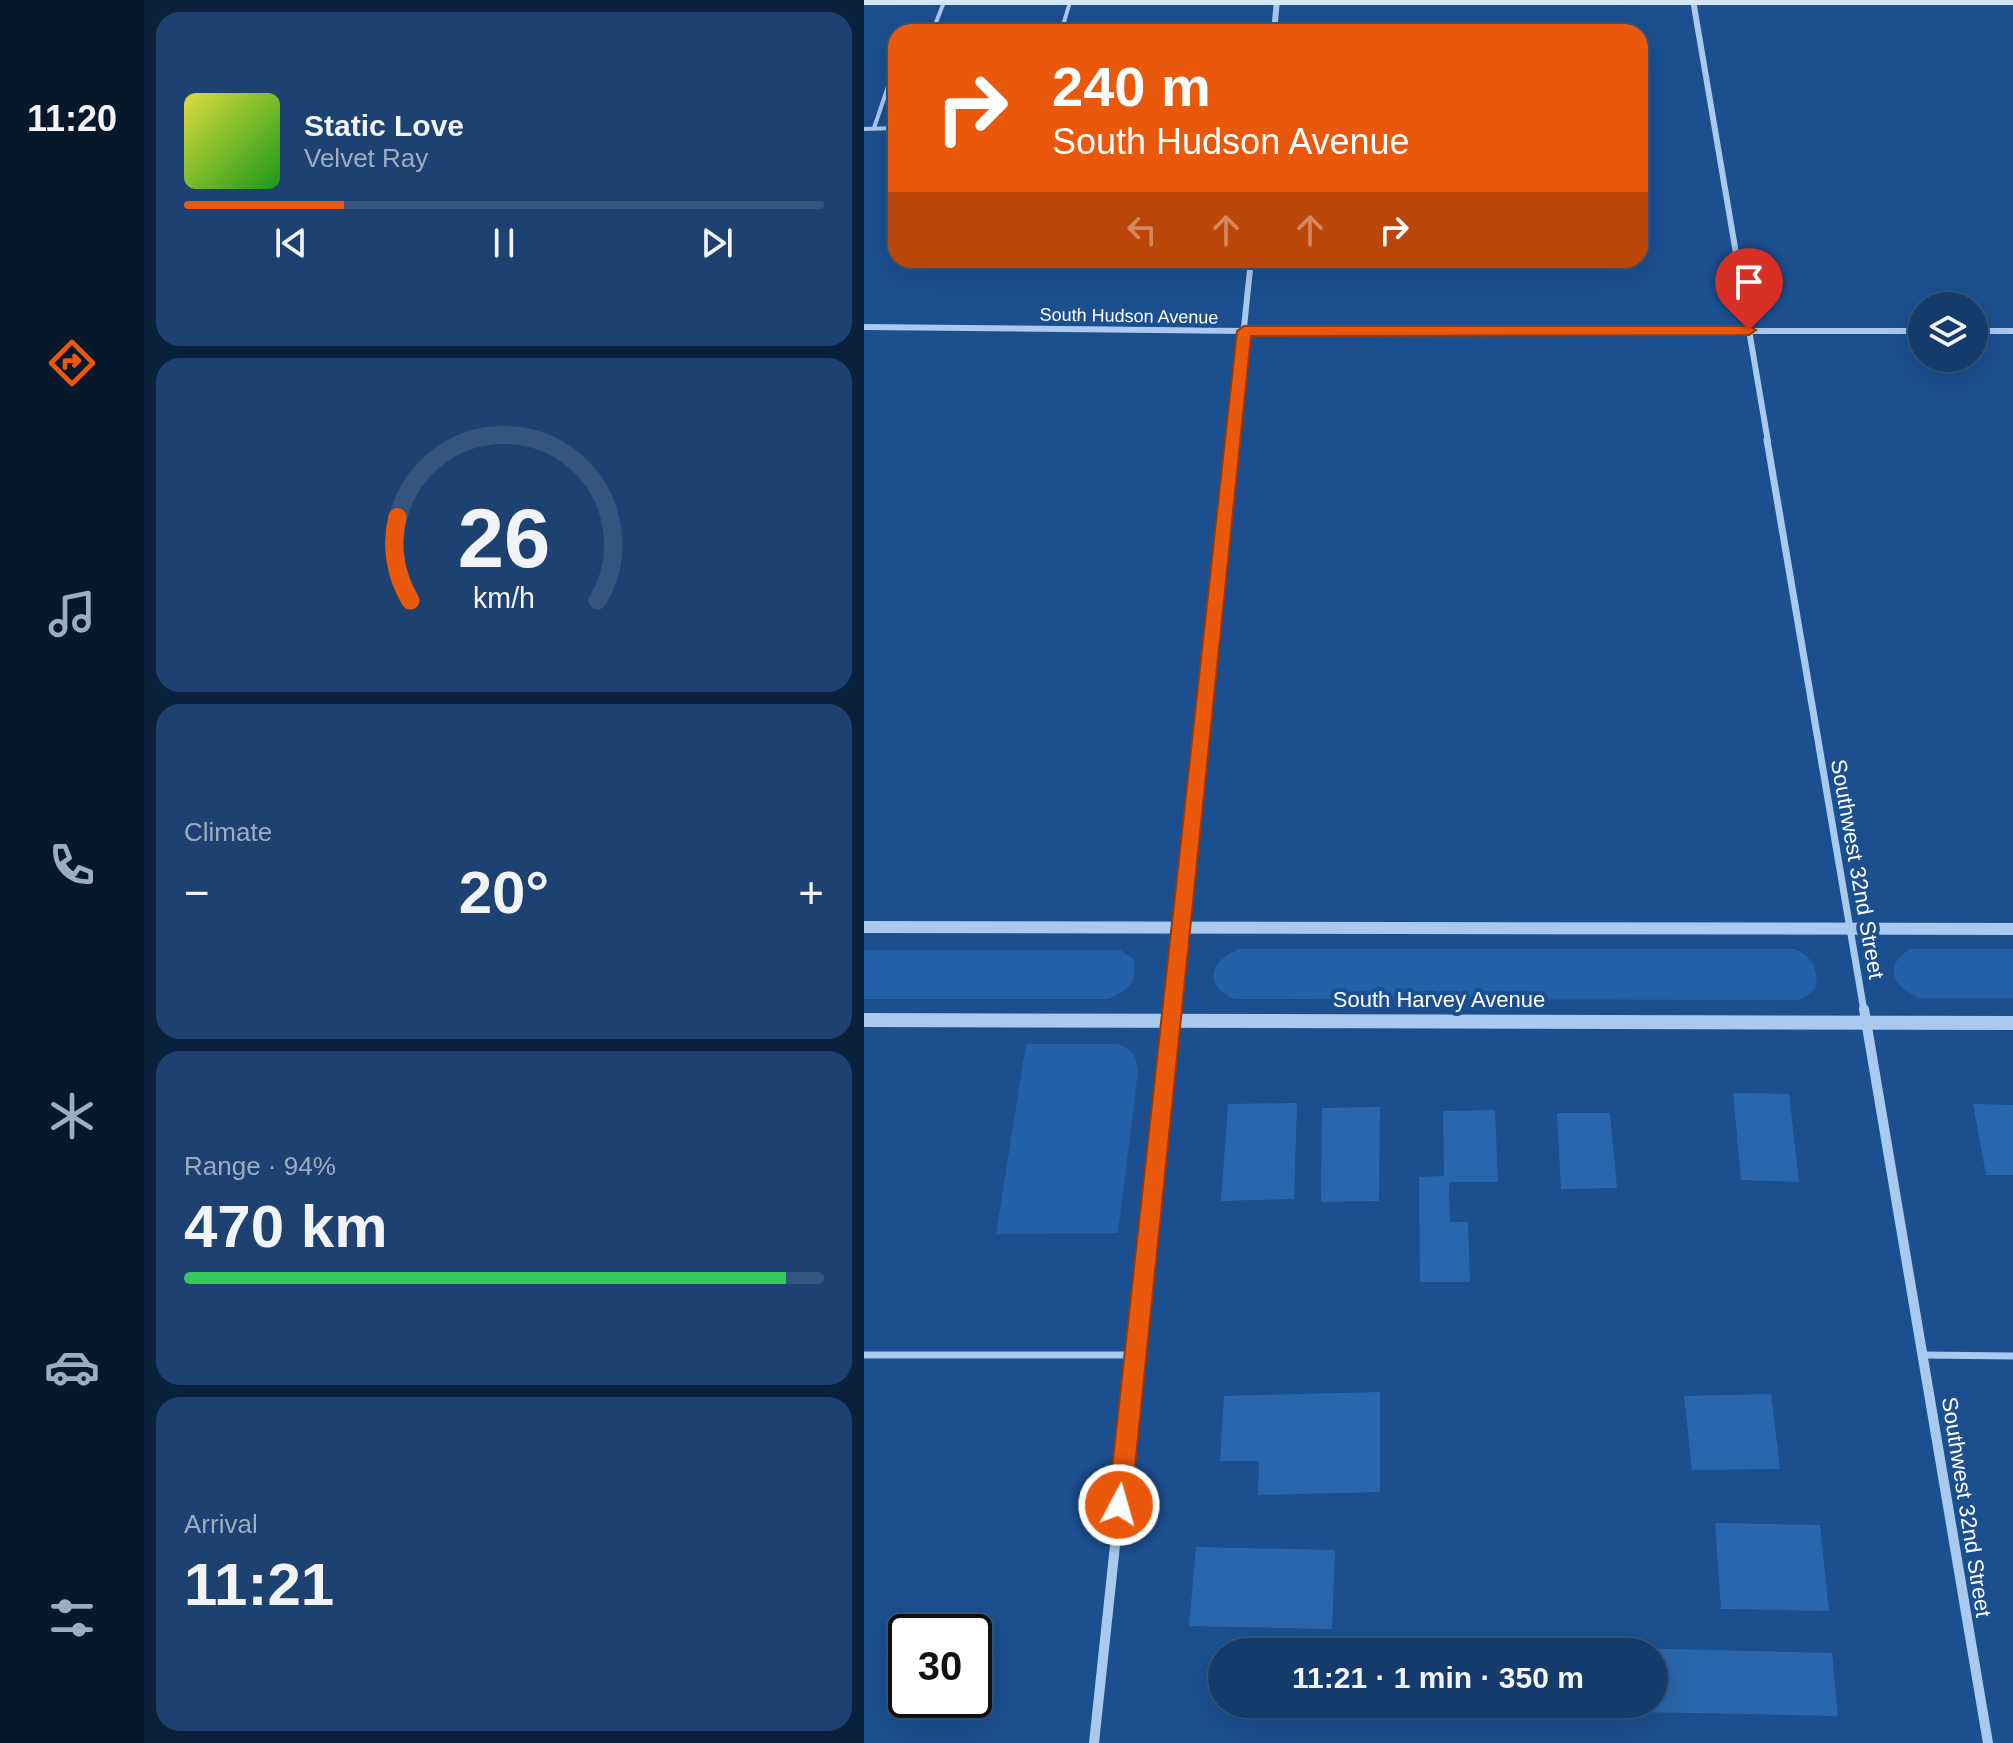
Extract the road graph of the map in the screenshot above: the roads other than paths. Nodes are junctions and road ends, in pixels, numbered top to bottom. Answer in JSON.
{"nodes":[{"id":1,"x":1277,"y":1,"type":"edge"},
{"id":2,"x":1693,"y":1,"type":"edge"},
{"id":3,"x":864,"y":2,"type":"edge"},
{"id":4,"x":944,"y":2,"type":"junction"},
{"id":5,"x":1070,"y":2,"type":"junction"},
{"id":6,"x":2013,"y":2,"type":"edge"},
{"id":7,"x":935,"y":24,"type":"edge"},
{"id":8,"x":1063,"y":24,"type":"edge"},
{"id":9,"x":1275,"y":24,"type":"edge"},
{"id":10,"x":888,"y":87,"type":"edge"},
{"id":11,"x":874,"y":128,"type":"junction"},
{"id":12,"x":888,"y":128,"type":"edge"},
{"id":13,"x":864,"y":129,"type":"edge"},
{"id":14,"x":1250,"y":268,"type":"edge"},
{"id":15,"x":864,"y":327,"type":"edge"},
{"id":16,"x":1749,"y":330,"type":"junction"},
{"id":17,"x":1244,"y":331,"type":"junction"},
{"id":18,"x":1908,"y":331,"type":"edge"},
{"id":19,"x":1988,"y":331,"type":"edge"},
{"id":20,"x":2013,"y":331,"type":"edge"},
{"id":21,"x":864,"y":927,"type":"edge"},
{"id":22,"x":1180,"y":927,"type":"junction"},
{"id":23,"x":1850,"y":929,"type":"junction"},
{"id":24,"x":2013,"y":929,"type":"edge"},
{"id":25,"x":864,"y":1020,"type":"edge"},
{"id":26,"x":1170,"y":1020,"type":"junction"},
{"id":27,"x":1865,"y":1021,"type":"junction"},
{"id":28,"x":2013,"y":1023,"type":"edge"},
{"id":29,"x":864,"y":1355,"type":"edge"},
{"id":30,"x":1135,"y":1355,"type":"junction"},
{"id":31,"x":1924,"y":1355,"type":"junction"},
{"id":32,"x":2013,"y":1356,"type":"edge"},
{"id":33,"x":1094,"y":1743,"type":"edge"},
{"id":34,"x":1988,"y":1743,"type":"edge"}],
"edges":[{"from":1,"to":2,"type":"main road"},
{"from":1,"to":5,"type":"main road"},
{"from":1,"to":9,"type":"street"},
{"from":2,"to":6,"type":"main road"},
{"from":2,"to":16,"type":"street","name":"Southwest 32nd Street"},
{"from":3,"to":4,"type":"main road"},
{"from":4,"to":5,"type":"main road"},
{"from":4,"to":7,"type":"lane"},
{"from":5,"to":8,"type":"lane"},
{"from":10,"to":11,"type":"lane"},
{"from":11,"to":12,"type":"lane"},
{"from":11,"to":13,"type":"lane"},
{"from":14,"to":17,"type":"street"},
{"from":15,"to":17,"type":"street","name":"South Hudson Avenue"},
{"from":16,"to":17,"type":"street","name":"South Hudson Avenue"},
{"from":16,"to":18,"type":"street","name":"South Hudson Avenue"},
{"from":16,"to":23,"type":"street","name":"Southwest 32nd Street"},
{"from":17,"to":22,"type":"street"},
{"from":19,"to":20,"type":"street"},
{"from":21,"to":22,"type":"street"},
{"from":22,"to":23,"type":"street"},
{"from":22,"to":26,"type":"street"},
{"from":23,"to":24,"type":"street"},
{"from":23,"to":27,"type":"street","name":"Southwest 32nd Street"},
{"from":25,"to":26,"type":"street","name":"South Harvey Avenue"},
{"from":26,"to":27,"type":"street","name":"South Harvey Avenue"},
{"from":26,"to":30,"type":"street"},
{"from":27,"to":28,"type":"street","name":"South Harvey Avenue"},
{"from":27,"to":31,"type":"street","name":"Southwest 32nd Street"},
{"from":29,"to":30,"type":"lane"},
{"from":30,"to":33,"type":"street"},
{"from":31,"to":32,"type":"lane"},
{"from":31,"to":34,"type":"street","name":"Southwest 32nd Street"}]}
